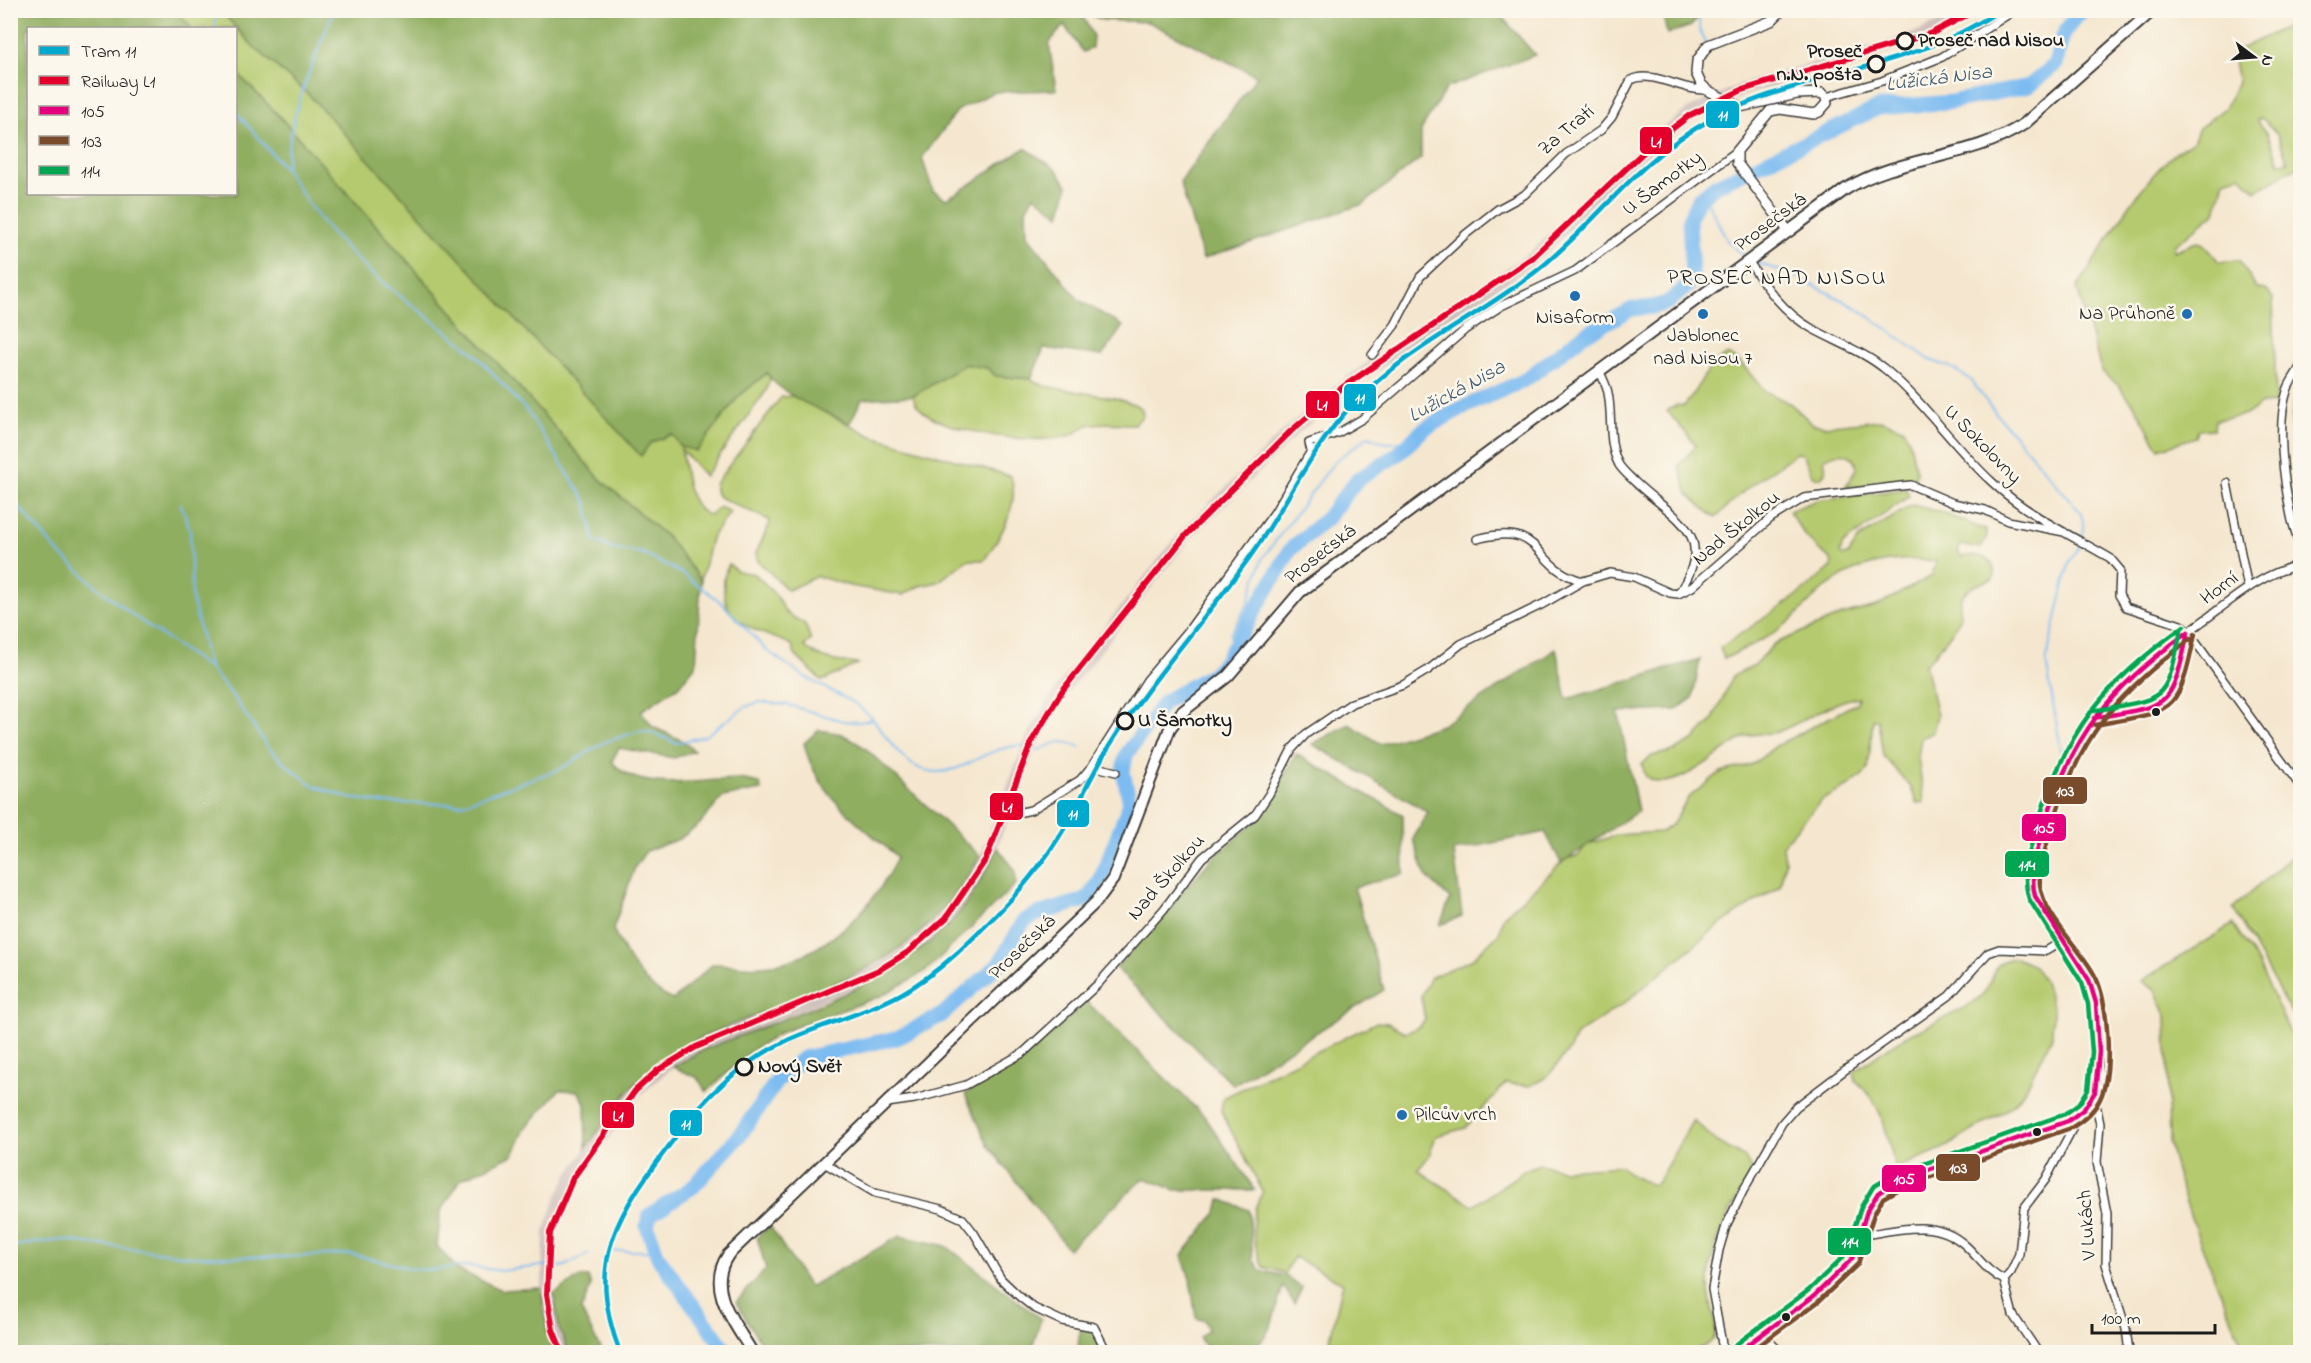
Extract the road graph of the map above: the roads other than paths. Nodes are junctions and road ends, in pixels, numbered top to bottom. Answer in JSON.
{"nodes":[{"id":1,"x":1782,"y":10,"type":"edge"},
{"id":2,"x":2016,"y":10,"type":"edge"},
{"id":3,"x":2153,"y":10,"type":"edge"},
{"id":4,"x":1707,"y":90,"type":"junction"},
{"id":5,"x":1826,"y":97,"type":"junction"},
{"id":6,"x":1737,"y":151,"type":"junction"},
{"id":7,"x":1790,"y":232,"type":"junction"},
{"id":8,"x":1749,"y":262,"type":"junction"},
{"id":9,"x":1372,"y":355,"type":"dead end"},
{"id":10,"x":2301,"y":367,"type":"edge"},
{"id":11,"x":1600,"y":372,"type":"junction"},
{"id":12,"x":2227,"y":483,"type":"dead end"},
{"id":13,"x":2064,"y":532,"type":"junction"},
{"id":14,"x":1478,"y":539,"type":"dead end"},
{"id":15,"x":2299,"y":565,"type":"edge"},
{"id":16,"x":1583,"y":581,"type":"junction"},
{"id":17,"x":2248,"y":588,"type":"junction"},
{"id":18,"x":1678,"y":594,"type":"junction"},
{"id":19,"x":2188,"y":632,"type":"junction"},
{"id":20,"x":1092,"y":765,"type":"junction"},
{"id":21,"x":1116,"y":772,"type":"dead end"},
{"id":22,"x":2301,"y":786,"type":"edge"},
{"id":23,"x":1015,"y":809,"type":"dead end"},
{"id":24,"x":2064,"y":940,"type":"junction"},
{"id":25,"x":2094,"y":1094,"type":"junction"},
{"id":26,"x":885,"y":1103,"type":"junction"},
{"id":27,"x":2080,"y":1114,"type":"junction"},
{"id":28,"x":824,"y":1162,"type":"junction"},
{"id":29,"x":1859,"y":1236,"type":"junction"},
{"id":30,"x":2004,"y":1280,"type":"junction"},
{"id":31,"x":1762,"y":1334,"type":"junction"},
{"id":32,"x":752,"y":1353,"type":"edge"},
{"id":33,"x":1107,"y":1353,"type":"edge"},
{"id":34,"x":1726,"y":1353,"type":"edge"},
{"id":35,"x":1738,"y":1353,"type":"edge"},
{"id":36,"x":1780,"y":1353,"type":"edge"},
{"id":37,"x":2038,"y":1353,"type":"edge"},
{"id":38,"x":2129,"y":1353,"type":"edge"}],
"edges":[{"from":1,"to":4,"type":"street"},
{"from":2,"to":5,"type":"street","name":"U Šamotky"},
{"from":3,"to":7,"type":"main road","name":"Prosečská"},
{"from":4,"to":5,"type":"street","name":"U Šamotky"},
{"from":4,"to":9,"type":"street","name":"Za Tratí"},
{"from":5,"to":6,"type":"street","name":"U Šamotky"},
{"from":6,"to":7,"type":"street"},
{"from":6,"to":20,"type":"street","name":"U Šamotky"},
{"from":7,"to":8,"type":"main road","name":"Prosečská"},
{"from":8,"to":11,"type":"main road","name":"Prosečská"},
{"from":8,"to":13,"type":"street","name":"U Sokolovny"},
{"from":10,"to":15,"type":"street"},
{"from":11,"to":18,"type":"street","name":"Nad Školkou"},
{"from":11,"to":26,"type":"main road","name":"Prosečská"},
{"from":12,"to":17,"type":"street"},
{"from":13,"to":18,"type":"street","name":"Nad Školkou"},
{"from":13,"to":19,"type":"street","name":"U Sokolovny"},
{"from":14,"to":16,"type":"street"},
{"from":15,"to":17,"type":"street","name":"Horní"},
{"from":16,"to":18,"type":"street","name":"Nad Školkou"},
{"from":16,"to":26,"type":"street","name":"Nad Školkou"},
{"from":17,"to":19,"type":"street","name":"Horní"},
{"from":19,"to":22,"type":"street"},
{"from":19,"to":24,"type":"street","name":"Horní"},
{"from":20,"to":21,"type":"street"},
{"from":20,"to":23,"type":"street"},
{"from":24,"to":25,"type":"street","name":"Horní"},
{"from":24,"to":34,"type":"street"},
{"from":25,"to":27,"type":"street","name":"Horní"},
{"from":25,"to":38,"type":"street","name":"V Lukách"},
{"from":26,"to":28,"type":"main road","name":"Prosečská"},
{"from":27,"to":29,"type":"street"},
{"from":27,"to":30,"type":"street"},
{"from":28,"to":32,"type":"main road","name":"Prosečská"},
{"from":28,"to":33,"type":"street"},
{"from":29,"to":30,"type":"street"},
{"from":29,"to":31,"type":"street"},
{"from":30,"to":37,"type":"street"},
{"from":31,"to":35,"type":"street"},
{"from":31,"to":36,"type":"street"}]}
